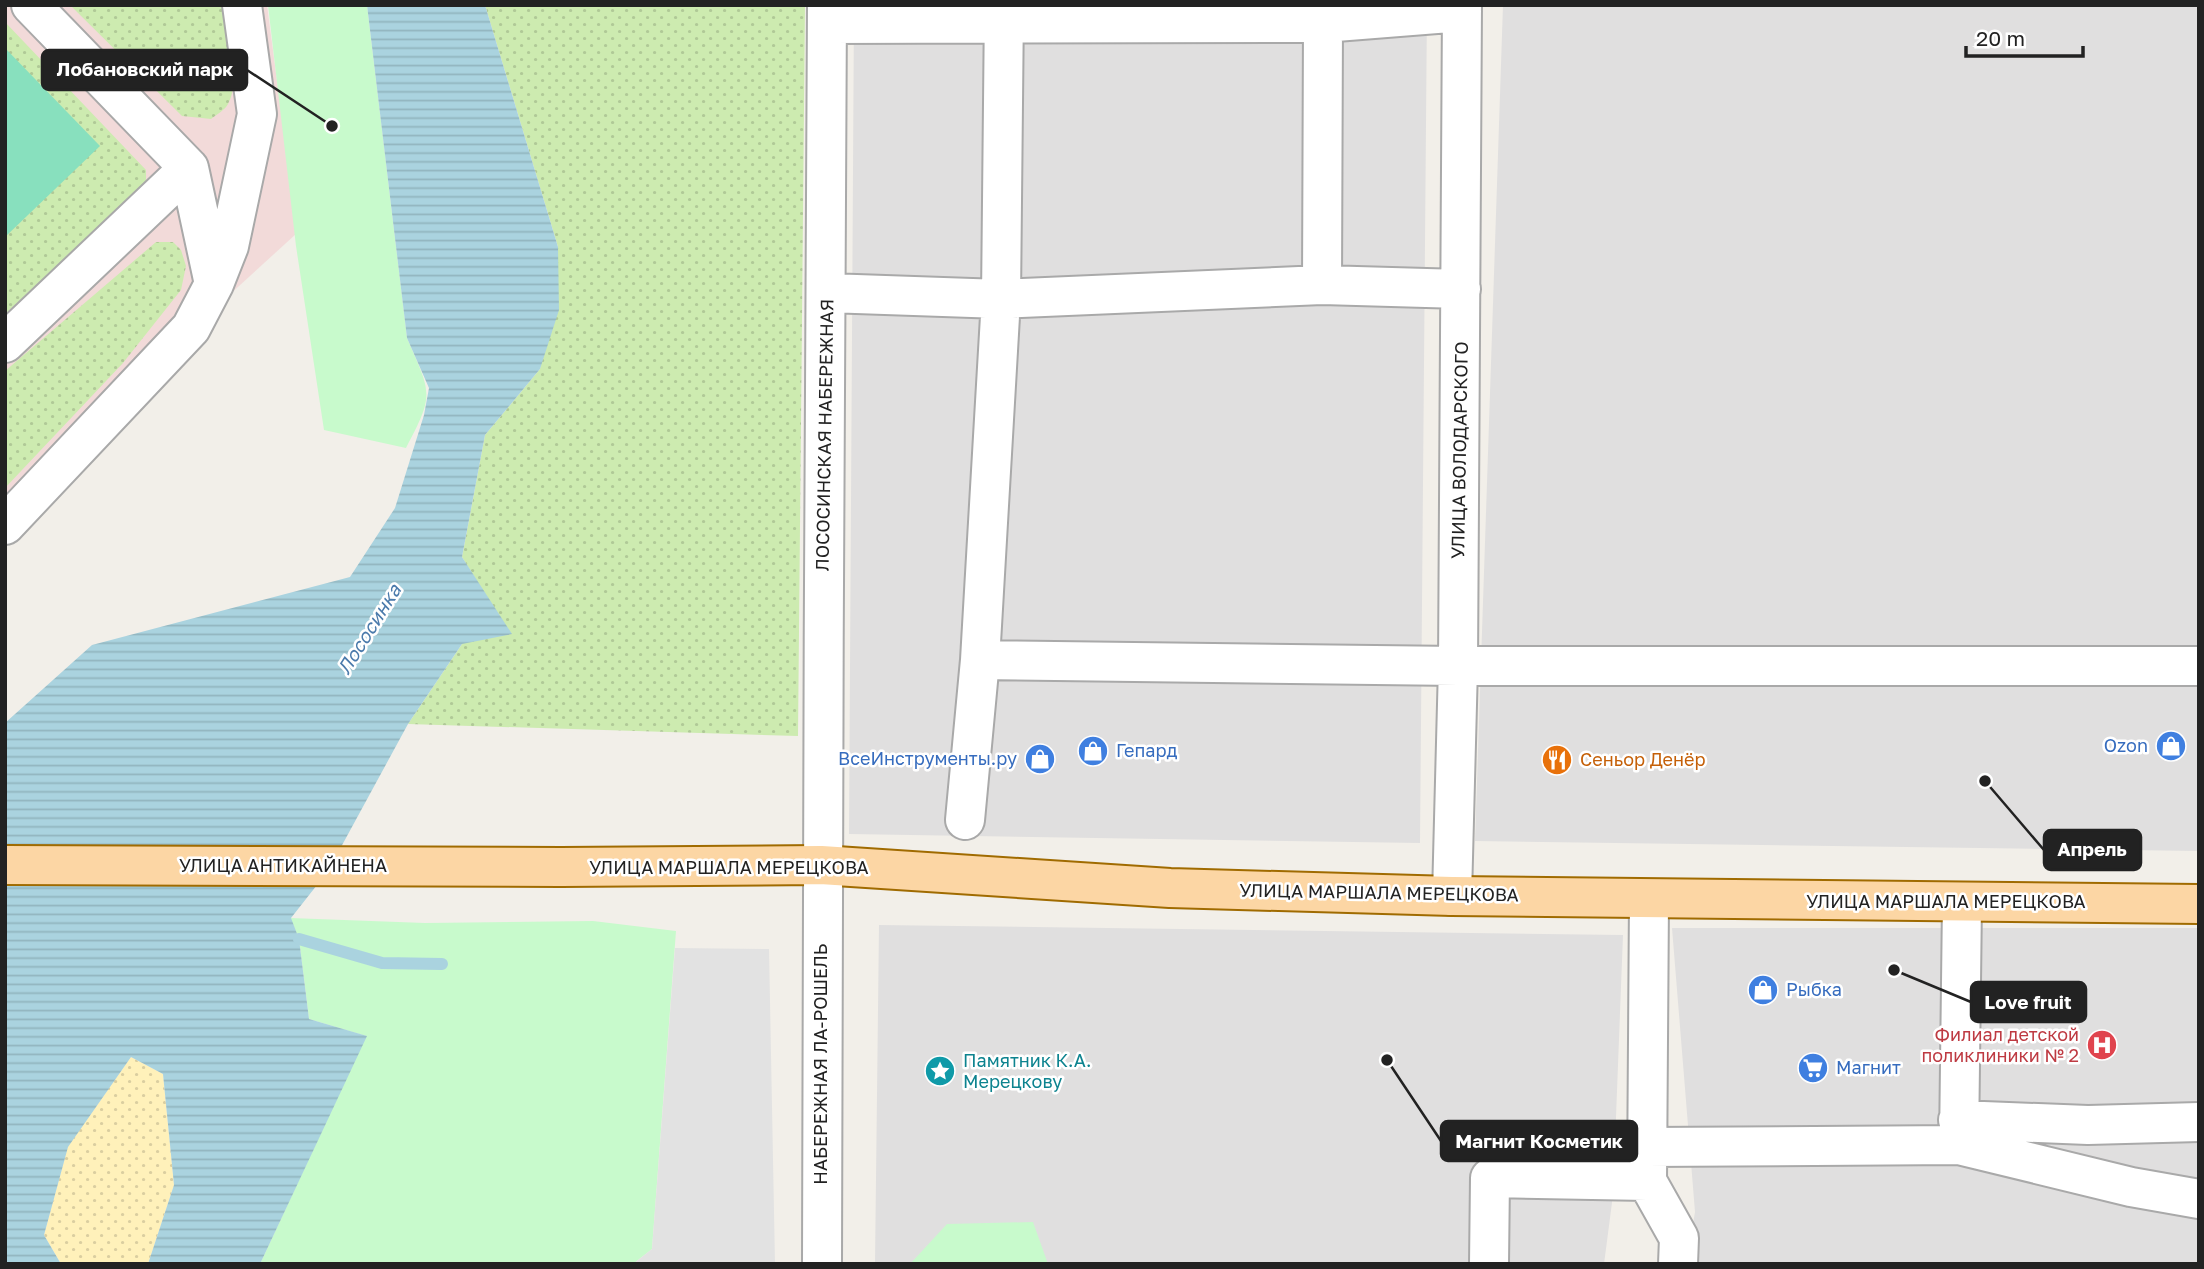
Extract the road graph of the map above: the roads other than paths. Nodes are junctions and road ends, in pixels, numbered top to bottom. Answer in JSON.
{"nodes":[{"id":1,"x":31,"y":5,"type":"edge"},
{"id":2,"x":242,"y":5,"type":"edge"},
{"id":3,"x":1462,"y":9,"type":"edge"},
{"id":4,"x":827,"y":15,"type":"edge"},
{"id":5,"x":1004,"y":15,"type":"edge"},
{"id":6,"x":1323,"y":23,"type":"junction"},
{"id":7,"x":189,"y":168,"type":"junction"},
{"id":8,"x":214,"y":284,"type":"junction"},
{"id":9,"x":1322,"y":285,"type":"junction"},
{"id":10,"x":1461,"y":289,"type":"junction"},
{"id":11,"x":827,"y":293,"type":"junction"},
{"id":12,"x":1001,"y":299,"type":"junction"},
{"id":13,"x":5,"y":343,"type":"edge"},
{"id":14,"x":5,"y":524,"type":"edge"},
{"id":15,"x":980,"y":660,"type":"junction"},
{"id":16,"x":1458,"y":666,"type":"junction"},
{"id":17,"x":2199,"y":666,"type":"edge"},
{"id":18,"x":965,"y":820,"type":"dead end"},
{"id":19,"x":5,"y":865,"type":"edge"},
{"id":20,"x":821,"y":865,"type":"junction"},
{"id":21,"x":561,"y":867,"type":"joint"},
{"id":22,"x":1452,"y":896,"type":"junction"},
{"id":23,"x":1649,"y":899,"type":"junction"},
{"id":24,"x":1962,"y":902,"type":"junction"},
{"id":25,"x":2199,"y":904,"type":"edge"},
{"id":26,"x":2199,"y":1122,"type":"edge"},
{"id":27,"x":1959,"y":1133,"type":"junction"},
{"id":28,"x":1647,"y":1164,"type":"junction"},
{"id":29,"x":2199,"y":1199,"type":"edge"},
{"id":30,"x":822,"y":1264,"type":"edge"},
{"id":31,"x":1489,"y":1264,"type":"edge"},
{"id":32,"x":1678,"y":1264,"type":"edge"}],
"edges":[{"from":1,"to":7,"type":"street"},
{"from":2,"to":8,"type":"street"},
{"from":3,"to":6,"type":"street"},
{"from":3,"to":10,"type":"street","name":"УЛИЦА ВОЛОДАРСКОГО"},
{"from":4,"to":5,"type":"street"},
{"from":4,"to":11,"type":"street","name":"ЛОСОСИНСКАЯ НАБЕРЕЖНАЯ"},
{"from":5,"to":6,"type":"street"},
{"from":5,"to":12,"type":"street"},
{"from":6,"to":9,"type":"street"},
{"from":7,"to":8,"type":"street"},
{"from":7,"to":13,"type":"street"},
{"from":8,"to":14,"type":"street"},
{"from":9,"to":10,"type":"street"},
{"from":9,"to":12,"type":"street"},
{"from":10,"to":16,"type":"street","name":"УЛИЦА ВОЛОДАРСКОГО"},
{"from":11,"to":12,"type":"street"},
{"from":11,"to":20,"type":"street","name":"ЛОСОСИНСКАЯ НАБЕРЕЖНАЯ"},
{"from":12,"to":15,"type":"street"},
{"from":15,"to":16,"type":"street"},
{"from":15,"to":18,"type":"street"},
{"from":16,"to":17,"type":"street"},
{"from":16,"to":22,"type":"street","name":"УЛИЦА ВОЛОДАРСКОГО"},
{"from":19,"to":21,"type":"main road","name":"УЛИЦА АНТИКАЙНЕНА"},
{"from":20,"to":21,"type":"main road","name":"УЛИЦА МАРШАЛА МЕРЕЦКОВА"},
{"from":20,"to":22,"type":"main road","name":"УЛИЦА МАРШАЛА МЕРЕЦКОВА"},
{"from":20,"to":30,"type":"street","name":"НАБЕРЕЖНАЯ ЛА-РОШЕЛЬ"},
{"from":22,"to":23,"type":"main road","name":"УЛИЦА МАРШАЛА МЕРЕЦКОВА"},
{"from":23,"to":24,"type":"main road","name":"УЛИЦА МАРШАЛА МЕРЕЦКОВА"},
{"from":23,"to":28,"type":"street"},
{"from":24,"to":25,"type":"main road","name":"УЛИЦА МАРШАЛА МЕРЕЦКОВА"},
{"from":24,"to":27,"type":"street"},
{"from":26,"to":27,"type":"street"},
{"from":27,"to":28,"type":"street"},
{"from":27,"to":29,"type":"street"},
{"from":28,"to":31,"type":"street"},
{"from":28,"to":32,"type":"street"}]}
